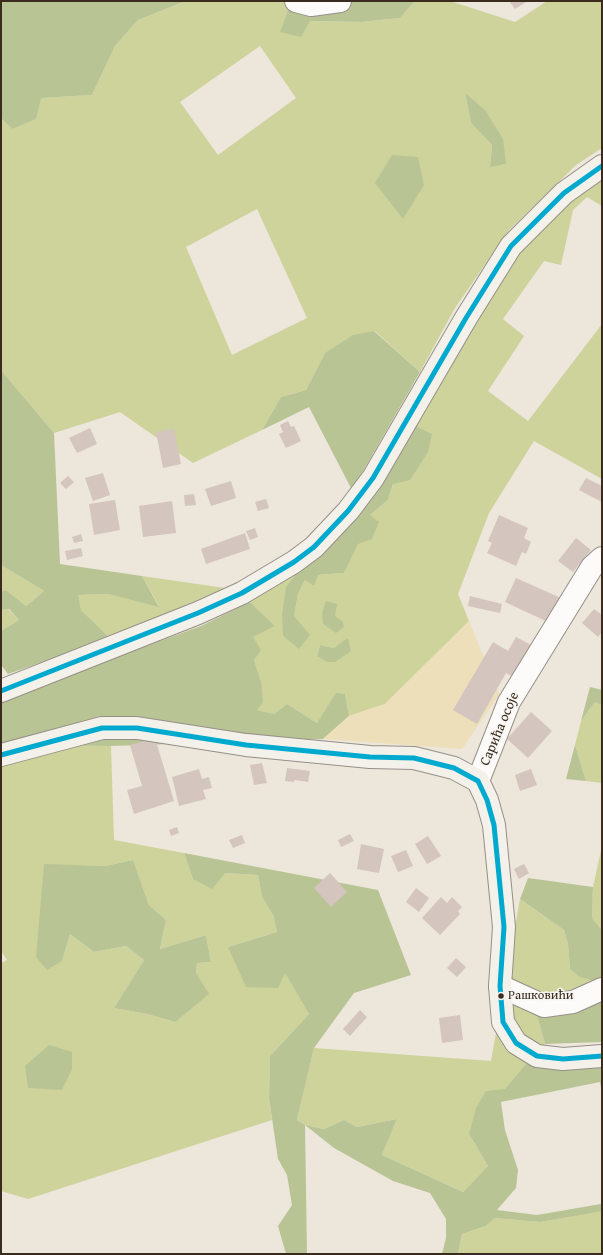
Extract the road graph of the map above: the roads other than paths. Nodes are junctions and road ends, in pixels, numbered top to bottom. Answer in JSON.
{"nodes":[{"id":1,"x":296,"y":1,"type":"edge"},
{"id":2,"x":340,"y":1,"type":"edge"},
{"id":3,"x":602,"y":166,"type":"edge"},
{"id":4,"x":602,"y":558,"type":"edge"},
{"id":5,"x":1,"y":691,"type":"edge"},
{"id":6,"x":1,"y":755,"type":"edge"},
{"id":7,"x":478,"y":781,"type":"junction"},
{"id":8,"x":500,"y":986,"type":"junction"},
{"id":9,"x":602,"y":989,"type":"edge"},
{"id":10,"x":602,"y":1056,"type":"edge"}],
"edges":[{"from":1,"to":2,"type":"street"},
{"from":3,"to":5,"type":"street"},
{"from":4,"to":7,"type":"street","name":"Сарића осоје"},
{"from":6,"to":7,"type":"street"},
{"from":7,"to":8,"type":"street","name":"Сарића осоје"},
{"from":8,"to":9,"type":"street"},
{"from":8,"to":10,"type":"street","name":"Сарића осоје"}]}
